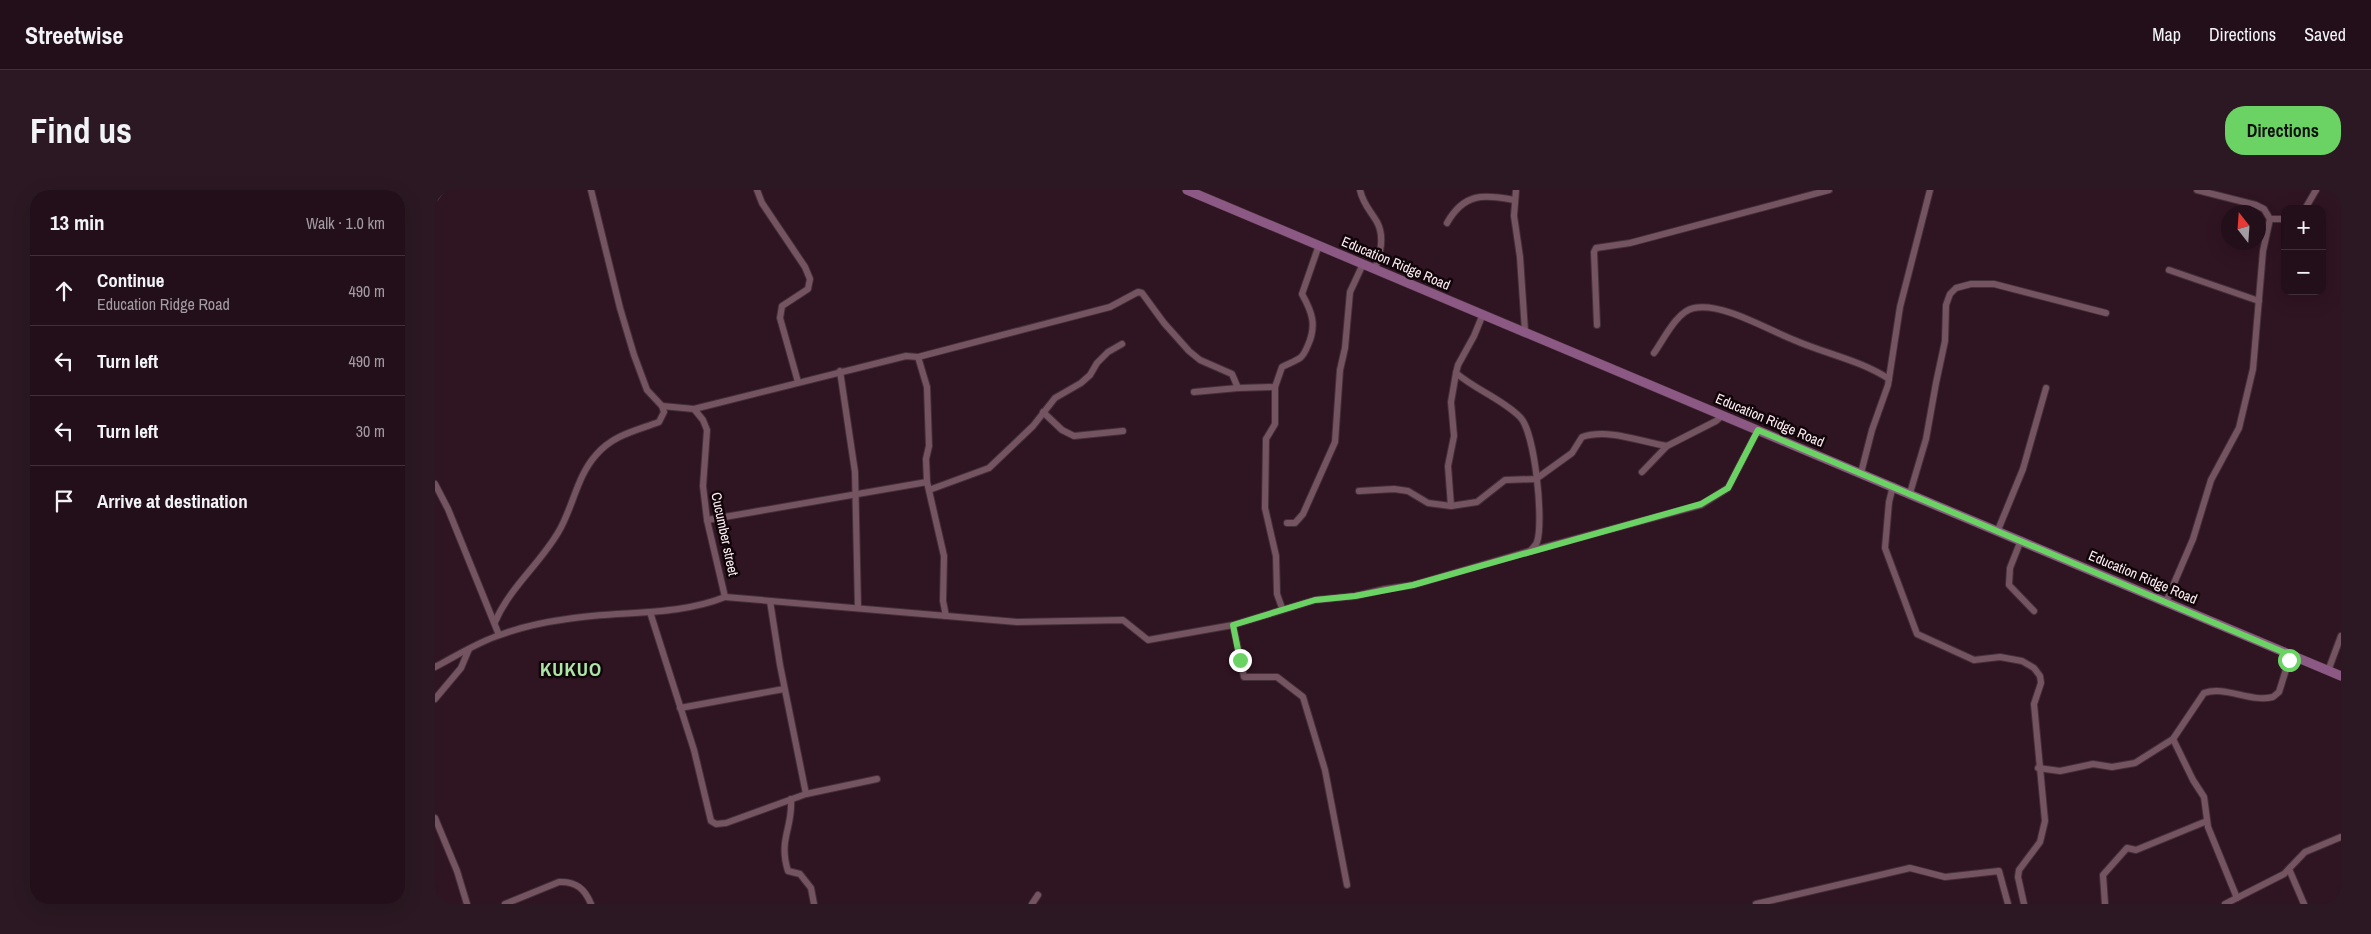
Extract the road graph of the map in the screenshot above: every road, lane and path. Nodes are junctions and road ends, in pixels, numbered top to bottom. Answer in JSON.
{"nodes":[{"id":1,"x":441,"y":190,"type":"edge"},
{"id":2,"x":591,"y":190,"type":"edge"},
{"id":3,"x":757,"y":190,"type":"edge"},
{"id":4,"x":1187,"y":190,"type":"edge"},
{"id":5,"x":1360,"y":190,"type":"edge"},
{"id":6,"x":1516,"y":190,"type":"edge"},
{"id":7,"x":1829,"y":190,"type":"edge"},
{"id":8,"x":1930,"y":190,"type":"edge"},
{"id":9,"x":2197,"y":190,"type":"edge"},
{"id":10,"x":2316,"y":190,"type":"edge"},
{"id":11,"x":435,"y":198,"type":"edge"},
{"id":12,"x":1514,"y":200,"type":"junction"},
{"id":13,"x":2307,"y":205,"type":"edge"},
{"id":14,"x":2270,"y":219,"type":"junction"},
{"id":15,"x":2281,"y":219,"type":"edge"},
{"id":16,"x":1447,"y":223,"type":"dead end"},
{"id":17,"x":1319,"y":245,"type":"junction"},
{"id":18,"x":1363,"y":264,"type":"junction"},
{"id":19,"x":1375,"y":269,"type":"junction"},
{"id":20,"x":2169,"y":270,"type":"dead end"},
{"id":21,"x":2259,"y":301,"type":"junction"},
{"id":22,"x":2106,"y":313,"type":"dead end"},
{"id":23,"x":1483,"y":314,"type":"junction"},
{"id":24,"x":1597,"y":326,"type":"dead end"},
{"id":25,"x":1525,"y":331,"type":"junction"},
{"id":26,"x":1122,"y":344,"type":"dead end"},
{"id":27,"x":1654,"y":353,"type":"dead end"},
{"id":28,"x":918,"y":357,"type":"junction"},
{"id":29,"x":840,"y":372,"type":"junction"},
{"id":30,"x":1457,"y":373,"type":"junction"},
{"id":31,"x":1889,"y":379,"type":"junction"},
{"id":32,"x":798,"y":382,"type":"junction"},
{"id":33,"x":1275,"y":387,"type":"junction"},
{"id":34,"x":1238,"y":388,"type":"junction"},
{"id":35,"x":2046,"y":388,"type":"dead end"},
{"id":36,"x":1194,"y":392,"type":"dead end"},
{"id":37,"x":662,"y":406,"type":"junction"},
{"id":38,"x":694,"y":409,"type":"junction"},
{"id":39,"x":1043,"y":412,"type":"junction"},
{"id":40,"x":1723,"y":415,"type":"junction"},
{"id":41,"x":1758,"y":430,"type":"junction"},
{"id":42,"x":1123,"y":431,"type":"dead end"},
{"id":43,"x":1667,"y":446,"type":"junction"},
{"id":44,"x":1642,"y":472,"type":"dead end"},
{"id":45,"x":1861,"y":473,"type":"junction"},
{"id":46,"x":1536,"y":479,"type":"junction"},
{"id":47,"x":927,"y":482,"type":"junction"},
{"id":48,"x":435,"y":484,"type":"edge"},
{"id":49,"x":1893,"y":486,"type":"junction"},
{"id":50,"x":929,"y":490,"type":"junction"},
{"id":51,"x":1359,"y":491,"type":"dead end"},
{"id":52,"x":855,"y":493,"type":"junction"},
{"id":53,"x":1910,"y":493,"type":"junction"},
{"id":54,"x":1451,"y":506,"type":"junction"},
{"id":55,"x":707,"y":520,"type":"junction"},
{"id":56,"x":1287,"y":523,"type":"dead end"},
{"id":57,"x":1998,"y":530,"type":"junction"},
{"id":58,"x":2021,"y":540,"type":"junction"},
{"id":59,"x":1530,"y":551,"type":"junction"},
{"id":60,"x":725,"y":597,"type":"junction"},
{"id":61,"x":770,"y":601,"type":"junction"},
{"id":62,"x":2166,"y":602,"type":"junction"},
{"id":63,"x":858,"y":608,"type":"junction"},
{"id":64,"x":1282,"y":608,"type":"junction"},
{"id":65,"x":2034,"y":611,"type":"dead end"},
{"id":66,"x":650,"y":612,"type":"junction"},
{"id":67,"x":946,"y":616,"type":"junction"},
{"id":68,"x":495,"y":622,"type":"junction"},
{"id":69,"x":1233,"y":625,"type":"junction"},
{"id":70,"x":499,"y":635,"type":"junction"},
{"id":71,"x":2341,"y":636,"type":"edge"},
{"id":72,"x":469,"y":649,"type":"junction"},
{"id":73,"x":2288,"y":654,"type":"junction"},
{"id":74,"x":435,"y":666,"type":"edge"},
{"id":75,"x":2328,"y":671,"type":"junction"},
{"id":76,"x":2341,"y":676,"type":"edge"},
{"id":77,"x":785,"y":688,"type":"junction"},
{"id":78,"x":435,"y":699,"type":"edge"},
{"id":79,"x":680,"y":708,"type":"junction"},
{"id":80,"x":2173,"y":739,"type":"junction"},
{"id":81,"x":2038,"y":768,"type":"junction"},
{"id":82,"x":877,"y":779,"type":"dead end"},
{"id":83,"x":806,"y":794,"type":"junction"},
{"id":84,"x":791,"y":799,"type":"junction"},
{"id":85,"x":435,"y":818,"type":"edge"},
{"id":86,"x":2207,"y":821,"type":"junction"},
{"id":87,"x":2341,"y":837,"type":"edge"},
{"id":88,"x":2289,"y":869,"type":"junction"},
{"id":89,"x":1347,"y":885,"type":"dead end"},
{"id":90,"x":1038,"y":895,"type":"dead end"},
{"id":91,"x":2237,"y":898,"type":"junction"},
{"id":92,"x":467,"y":904,"type":"edge"},
{"id":93,"x":505,"y":904,"type":"edge"},
{"id":94,"x":591,"y":904,"type":"edge"},
{"id":95,"x":813,"y":904,"type":"edge"},
{"id":96,"x":1032,"y":904,"type":"edge"},
{"id":97,"x":1756,"y":904,"type":"edge"},
{"id":98,"x":2008,"y":904,"type":"edge"},
{"id":99,"x":2024,"y":904,"type":"edge"},
{"id":100,"x":2105,"y":904,"type":"edge"},
{"id":101,"x":2225,"y":904,"type":"edge"},
{"id":102,"x":2304,"y":904,"type":"edge"}],
"edges":[{"from":1,"to":11,"type":"street"},
{"from":2,"to":37,"type":"street"},
{"from":3,"to":32,"type":"street"},
{"from":4,"to":17,"type":"main road","name":"Education Ridge Road"},
{"from":5,"to":19,"type":"street"},
{"from":6,"to":12,"type":"street"},
{"from":7,"to":24,"type":"street"},
{"from":8,"to":31,"type":"street"},
{"from":9,"to":14,"type":"street"},
{"from":10,"to":13,"type":"street"},
{"from":12,"to":16,"type":"street"},
{"from":12,"to":25,"type":"street"},
{"from":14,"to":15,"type":"street"},
{"from":14,"to":21,"type":"street"},
{"from":17,"to":18,"type":"main road","name":"Education Ridge Road"},
{"from":17,"to":33,"type":"street"},
{"from":18,"to":19,"type":"main road","name":"Education Ridge Road"},
{"from":18,"to":56,"type":"street"},
{"from":19,"to":23,"type":"main road","name":"Education Ridge Road"},
{"from":20,"to":21,"type":"street"},
{"from":21,"to":62,"type":"street"},
{"from":22,"to":53,"type":"street"},
{"from":23,"to":25,"type":"main road","name":"Education Ridge Road"},
{"from":23,"to":30,"type":"street"},
{"from":25,"to":40,"type":"main road","name":"Education Ridge Road"},
{"from":26,"to":39,"type":"street"},
{"from":27,"to":31,"type":"street"},
{"from":28,"to":29,"type":"street"},
{"from":28,"to":34,"type":"street"},
{"from":28,"to":47,"type":"street"},
{"from":29,"to":32,"type":"street"},
{"from":29,"to":52,"type":"street"},
{"from":30,"to":46,"type":"street"},
{"from":30,"to":54,"type":"street"},
{"from":31,"to":45,"type":"street"},
{"from":32,"to":38,"type":"street"},
{"from":33,"to":34,"type":"street"},
{"from":33,"to":64,"type":"street"},
{"from":34,"to":36,"type":"street"},
{"from":35,"to":57,"type":"street"},
{"from":37,"to":38,"type":"street"},
{"from":37,"to":68,"type":"street"},
{"from":38,"to":55,"type":"street","name":"Cucumber street"},
{"from":39,"to":42,"type":"street"},
{"from":39,"to":50,"type":"street"},
{"from":40,"to":41,"type":"main road","name":"Education Ridge Road"},
{"from":40,"to":43,"type":"street"},
{"from":41,"to":45,"type":"main road","name":"Education Ridge Road"},
{"from":41,"to":59,"type":"street"},
{"from":43,"to":44,"type":"street"},
{"from":43,"to":46,"type":"street"},
{"from":45,"to":49,"type":"main road","name":"Education Ridge Road"},
{"from":46,"to":54,"type":"street"},
{"from":46,"to":59,"type":"street"},
{"from":47,"to":50,"type":"street"},
{"from":47,"to":52,"type":"street"},
{"from":48,"to":68,"type":"street"},
{"from":49,"to":53,"type":"main road","name":"Education Ridge Road"},
{"from":49,"to":81,"type":"street"},
{"from":50,"to":67,"type":"street"},
{"from":51,"to":54,"type":"street"},
{"from":52,"to":55,"type":"street"},
{"from":52,"to":63,"type":"street"},
{"from":53,"to":57,"type":"main road","name":"Education Ridge Road"},
{"from":55,"to":60,"type":"street","name":"Cucumber street"},
{"from":57,"to":58,"type":"main road","name":"Education Ridge Road"},
{"from":58,"to":62,"type":"main road","name":"Education Ridge Road"},
{"from":58,"to":65,"type":"street"},
{"from":59,"to":64,"type":"street"},
{"from":60,"to":61,"type":"street"},
{"from":60,"to":66,"type":"street","name":"Cucumber street"},
{"from":61,"to":63,"type":"street"},
{"from":61,"to":77,"type":"street"},
{"from":62,"to":73,"type":"main road","name":"Education Ridge Road"},
{"from":63,"to":67,"type":"street"},
{"from":64,"to":69,"type":"street"},
{"from":66,"to":70,"type":"street","name":"Cucumber street"},
{"from":66,"to":79,"type":"street"},
{"from":67,"to":69,"type":"street"},
{"from":68,"to":70,"type":"street"},
{"from":69,"to":89,"type":"street"},
{"from":70,"to":72,"type":"street","name":"Cucumber street"},
{"from":71,"to":75,"type":"street"},
{"from":72,"to":74,"type":"street","name":"Cucumber street"},
{"from":72,"to":78,"type":"street"},
{"from":73,"to":75,"type":"main road","name":"Education Ridge Road"},
{"from":73,"to":80,"type":"street"},
{"from":75,"to":76,"type":"main road","name":"Education Ridge Road"},
{"from":77,"to":79,"type":"street"},
{"from":77,"to":83,"type":"street"},
{"from":79,"to":84,"type":"street"},
{"from":80,"to":81,"type":"street"},
{"from":80,"to":86,"type":"street"},
{"from":81,"to":99,"type":"street"},
{"from":82,"to":83,"type":"street"},
{"from":83,"to":84,"type":"street"},
{"from":84,"to":95,"type":"street"},
{"from":85,"to":92,"type":"street"},
{"from":86,"to":91,"type":"street"},
{"from":86,"to":100,"type":"street"},
{"from":87,"to":88,"type":"street"},
{"from":88,"to":91,"type":"street"},
{"from":88,"to":102,"type":"street"},
{"from":90,"to":96,"type":"street"},
{"from":91,"to":101,"type":"street"},
{"from":93,"to":94,"type":"street"},
{"from":97,"to":98,"type":"street"}]}
